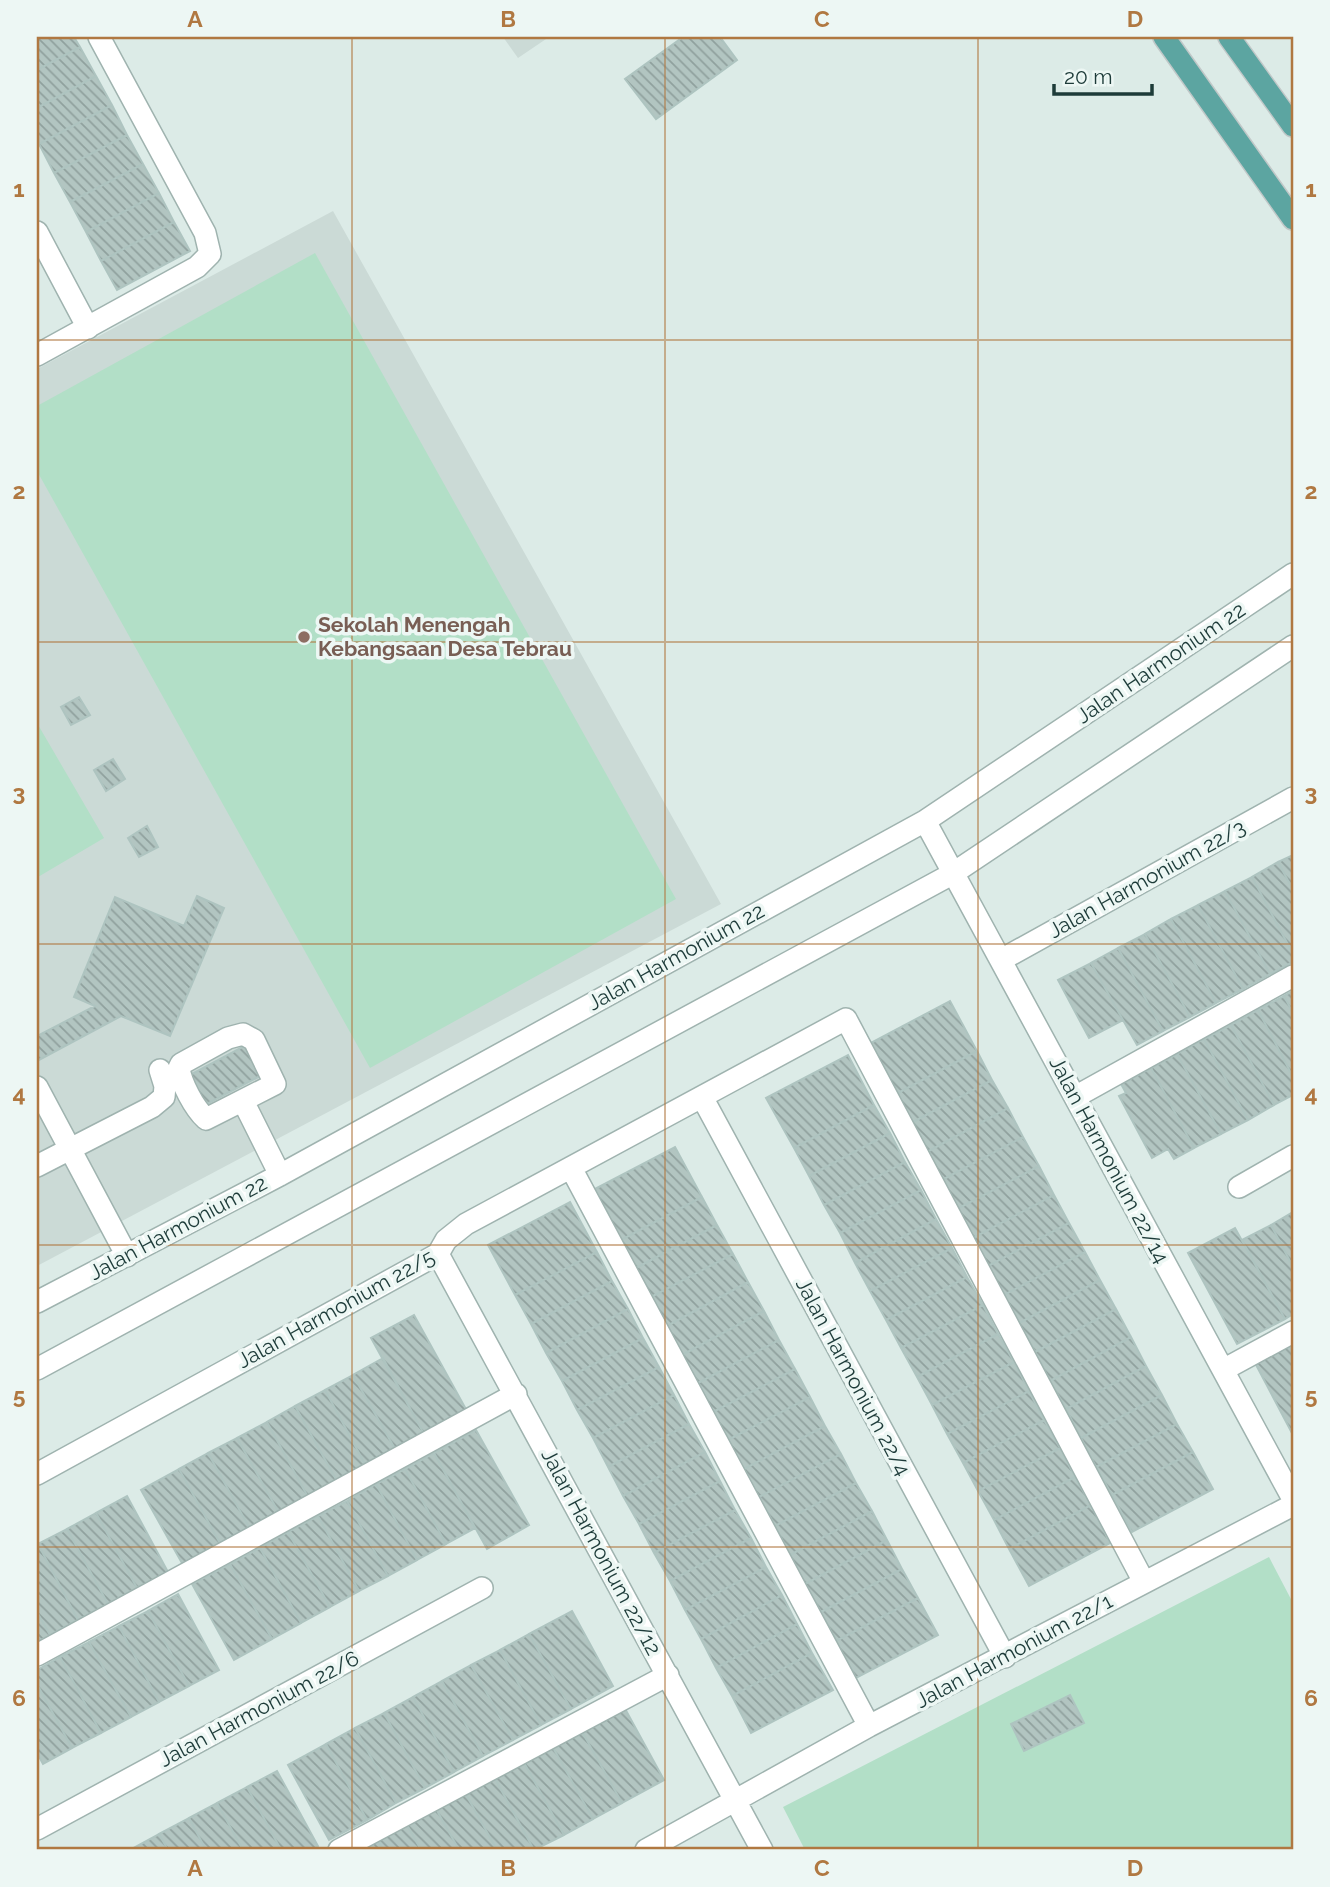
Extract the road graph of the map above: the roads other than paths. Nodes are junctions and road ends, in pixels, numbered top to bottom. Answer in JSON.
{"nodes":[{"id":1,"x":99,"y":37,"type":"edge"},
{"id":2,"x":1164,"y":37,"type":"edge"},
{"id":3,"x":1229,"y":37,"type":"edge"},
{"id":4,"x":1293,"y":126,"type":"edge"},
{"id":5,"x":1293,"y":219,"type":"edge"},
{"id":6,"x":37,"y":232,"type":"edge"},
{"id":7,"x":88,"y":328,"type":"junction"},
{"id":8,"x":37,"y":355,"type":"edge"},
{"id":9,"x":1293,"y":574,"type":"edge"},
{"id":10,"x":1293,"y":646,"type":"edge"},
{"id":11,"x":1293,"y":798,"type":"edge"},
{"id":12,"x":925,"y":821,"type":"junction"},
{"id":13,"x":952,"y":874,"type":"junction"},
{"id":14,"x":1001,"y":960,"type":"junction"},
{"id":15,"x":1293,"y":976,"type":"edge"},
{"id":16,"x":160,"y":1070,"type":"dead end"},
{"id":17,"x":37,"y":1087,"type":"edge"},
{"id":18,"x":702,"y":1097,"type":"junction"},
{"id":19,"x":1075,"y":1097,"type":"junction"},
{"id":20,"x":243,"y":1101,"type":"junction"},
{"id":21,"x":70,"y":1149,"type":"junction"},
{"id":22,"x":1293,"y":1156,"type":"edge"},
{"id":23,"x":37,"y":1166,"type":"edge"},
{"id":24,"x":571,"y":1168,"type":"junction"},
{"id":25,"x":280,"y":1175,"type":"junction"},
{"id":26,"x":1238,"y":1187,"type":"dead end"},
{"id":27,"x":438,"y":1254,"type":"junction"},
{"id":28,"x":127,"y":1256,"type":"junction"},
{"id":29,"x":37,"y":1302,"type":"edge"},
{"id":30,"x":1293,"y":1332,"type":"edge"},
{"id":31,"x":37,"y":1368,"type":"edge"},
{"id":32,"x":1223,"y":1370,"type":"junction"},
{"id":33,"x":516,"y":1394,"type":"junction"},
{"id":34,"x":37,"y":1474,"type":"edge"},
{"id":35,"x":1293,"y":1499,"type":"edge"},
{"id":36,"x":1293,"y":1505,"type":"edge"},
{"id":37,"x":1144,"y":1582,"type":"junction"},
{"id":38,"x":482,"y":1588,"type":"dead end"},
{"id":39,"x":37,"y":1655,"type":"edge"},
{"id":40,"x":1005,"y":1657,"type":"junction"},
{"id":41,"x":668,"y":1675,"type":"junction"},
{"id":42,"x":869,"y":1726,"type":"junction"},
{"id":43,"x":736,"y":1799,"type":"junction"},
{"id":44,"x":37,"y":1829,"type":"edge"},
{"id":45,"x":339,"y":1850,"type":"edge"},
{"id":46,"x":646,"y":1850,"type":"edge"},
{"id":47,"x":762,"y":1850,"type":"edge"}],
"edges":[{"from":1,"to":7,"type":"street"},
{"from":2,"to":5,"type":"main road"},
{"from":3,"to":4,"type":"main road"},
{"from":6,"to":7,"type":"street"},
{"from":7,"to":8,"type":"street"},
{"from":9,"to":12,"type":"street","name":"Jalan Harmonium 22"},
{"from":10,"to":13,"type":"street"},
{"from":11,"to":14,"type":"street","name":"Jalan Harmonium 22/3"},
{"from":12,"to":13,"type":"street","name":"Jalan Harmonium 22/14"},
{"from":12,"to":25,"type":"street","name":"Jalan Harmonium 22"},
{"from":13,"to":14,"type":"street","name":"Jalan Harmonium 22/14"},
{"from":13,"to":31,"type":"street"},
{"from":14,"to":19,"type":"street","name":"Jalan Harmonium 22/14"},
{"from":15,"to":19,"type":"street"},
{"from":16,"to":21,"type":"street"},
{"from":17,"to":21,"type":"street"},
{"from":18,"to":24,"type":"street","name":"Jalan Harmonium 22/5"},
{"from":18,"to":37,"type":"street","name":"Jalan Harmonium 22/5"},
{"from":18,"to":40,"type":"street","name":"Jalan Harmonium 22/4"},
{"from":19,"to":32,"type":"street","name":"Jalan Harmonium 22/14"},
{"from":20,"to":20,"type":"street"},
{"from":20,"to":25,"type":"street"},
{"from":21,"to":23,"type":"street"},
{"from":21,"to":28,"type":"street"},
{"from":22,"to":26,"type":"street"},
{"from":24,"to":27,"type":"street","name":"Jalan Harmonium 22/5"},
{"from":24,"to":42,"type":"street"},
{"from":25,"to":28,"type":"street","name":"Jalan Harmonium 22"},
{"from":27,"to":33,"type":"street","name":"Jalan Harmonium 22/12"},
{"from":27,"to":34,"type":"street","name":"Jalan Harmonium 22/5"},
{"from":28,"to":29,"type":"street","name":"Jalan Harmonium 22"},
{"from":30,"to":32,"type":"street"},
{"from":32,"to":35,"type":"street","name":"Jalan Harmonium 22/14"},
{"from":33,"to":39,"type":"street"},
{"from":33,"to":41,"type":"street","name":"Jalan Harmonium 22/12"},
{"from":36,"to":37,"type":"street","name":"Jalan Harmonium 22/1"},
{"from":37,"to":40,"type":"street","name":"Jalan Harmonium 22/1"},
{"from":38,"to":44,"type":"street","name":"Jalan Harmonium 22/6"},
{"from":40,"to":42,"type":"street","name":"Jalan Harmonium 22/1"},
{"from":41,"to":43,"type":"street","name":"Jalan Harmonium 22/12"},
{"from":41,"to":45,"type":"street"},
{"from":42,"to":43,"type":"street","name":"Jalan Harmonium 22/1"},
{"from":43,"to":46,"type":"street","name":"Jalan Harmonium 22/1"},
{"from":43,"to":47,"type":"street","name":"Jalan Harmonium 22/12"}]}
